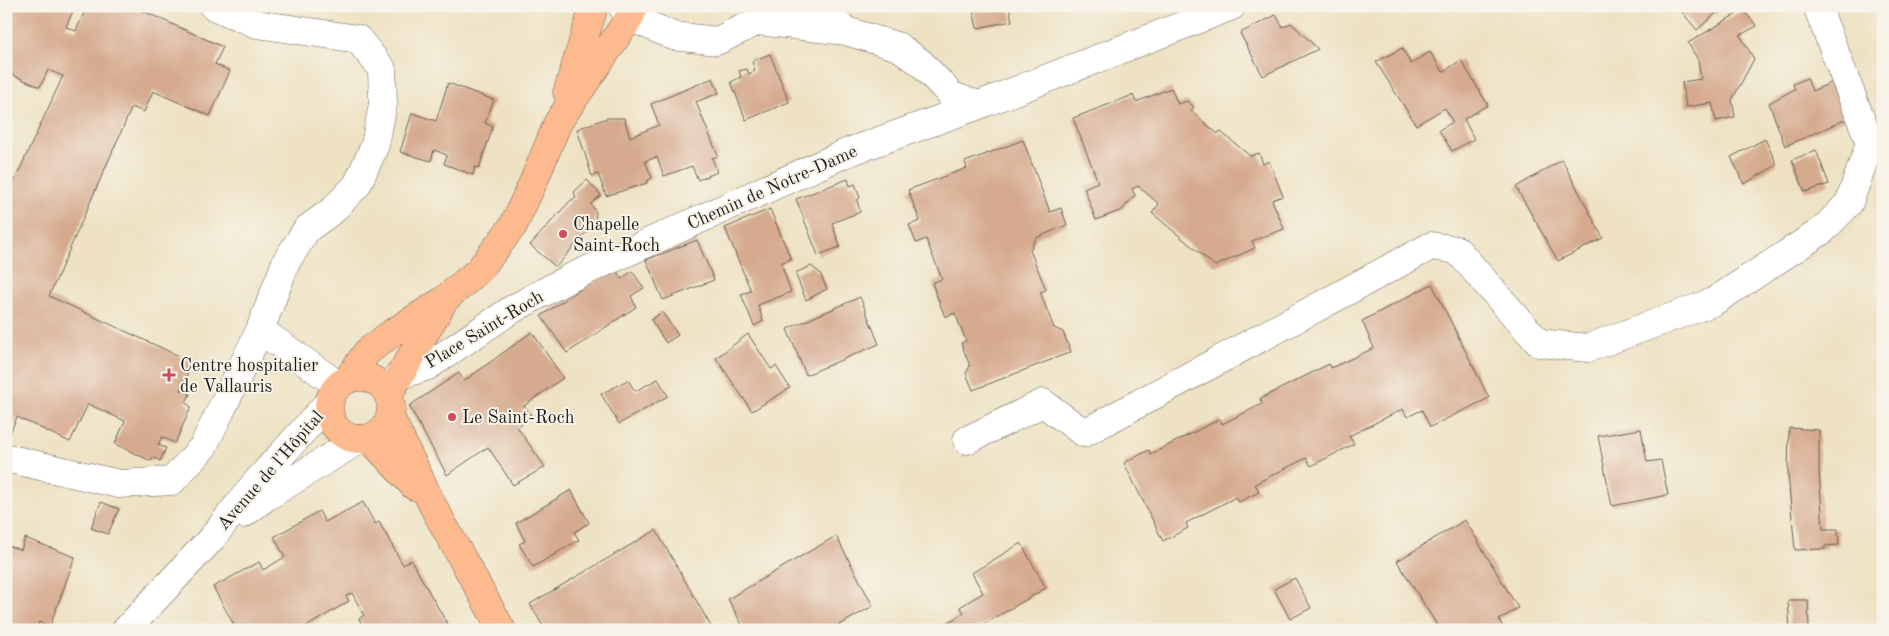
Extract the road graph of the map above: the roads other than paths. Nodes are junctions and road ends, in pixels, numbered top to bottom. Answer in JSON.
{"nodes":[{"id":1,"x":213,"y":6,"type":"edge"},
{"id":2,"x":594,"y":6,"type":"edge"},
{"id":3,"x":816,"y":6,"type":"edge"},
{"id":4,"x":1232,"y":6,"type":"edge"},
{"id":5,"x":1817,"y":6,"type":"edge"},
{"id":6,"x":629,"y":10,"type":"edge"},
{"id":7,"x":761,"y":14,"type":"edge"},
{"id":8,"x":846,"y":31,"type":"junction"},
{"id":9,"x":979,"y":104,"type":"junction"},
{"id":10,"x":558,"y":122,"type":"junction"},
{"id":11,"x":1876,"y":147,"type":"edge"},
{"id":12,"x":568,"y":279,"type":"joint"},
{"id":13,"x":444,"y":300,"type":"junction"},
{"id":14,"x":260,"y":330,"type":"junction"},
{"id":15,"x":338,"y":389,"type":"junction"},
{"id":16,"x":392,"y":396,"type":"junction"},
{"id":17,"x":364,"y":438,"type":"junction"},
{"id":18,"x":966,"y":440,"type":"dead end"},
{"id":19,"x":6,"y":458,"type":"edge"},
{"id":20,"x":434,"y":508,"type":"junction"},
{"id":21,"x":212,"y":538,"type":"junction"},
{"id":22,"x":126,"y":630,"type":"edge"},
{"id":23,"x":502,"y":630,"type":"edge"}],
"edges":[{"from":1,"to":14,"type":"street"},
{"from":2,"to":10,"type":"main road"},
{"from":3,"to":8,"type":"street"},
{"from":4,"to":9,"type":"street","name":"Chemin de Notre-Dame"},
{"from":5,"to":11,"type":"street"},
{"from":6,"to":7,"type":"street"},
{"from":6,"to":10,"type":"main road"},
{"from":7,"to":8,"type":"street"},
{"from":8,"to":9,"type":"street"},
{"from":9,"to":12,"type":"street","name":"Chemin de Notre-Dame"},
{"from":10,"to":13,"type":"main road"},
{"from":11,"to":18,"type":"street"},
{"from":12,"to":16,"type":"street","name":"Place Saint-Roch"},
{"from":13,"to":15,"type":"main road"},
{"from":13,"to":16,"type":"main road"},
{"from":14,"to":15,"type":"street"},
{"from":14,"to":19,"type":"street"},
{"from":15,"to":16,"type":"main road"},
{"from":15,"to":17,"type":"main road"},
{"from":15,"to":21,"type":"street","name":"Avenue de l'Hôpital"},
{"from":16,"to":17,"type":"main road"},
{"from":16,"to":20,"type":"main road"},
{"from":17,"to":20,"type":"main road"},
{"from":17,"to":21,"type":"street","name":"Avenue de l'Hôpital"},
{"from":20,"to":23,"type":"main road"},
{"from":21,"to":22,"type":"street","name":"Avenue de l'Hôpital"}]}
